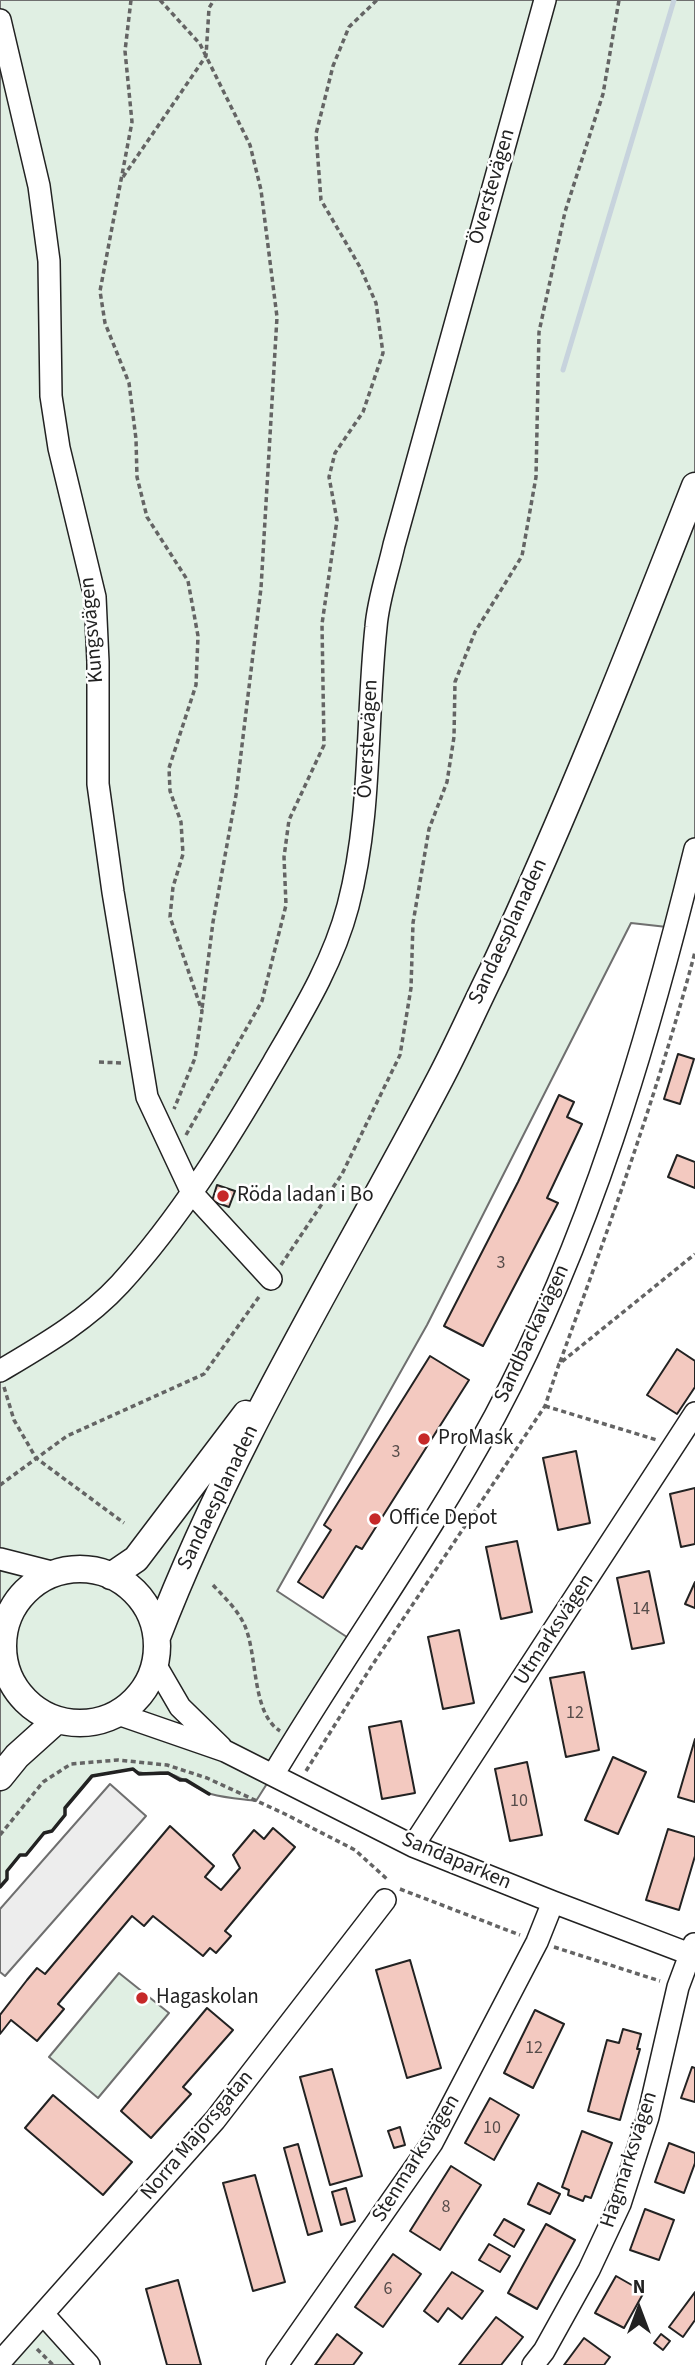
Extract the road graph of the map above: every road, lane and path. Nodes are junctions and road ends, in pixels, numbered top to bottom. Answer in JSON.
{"nodes":[{"id":1,"x":131,"y":0,"type":"edge"},
{"id":2,"x":160,"y":0,"type":"edge"},
{"id":3,"x":214,"y":0,"type":"edge"},
{"id":4,"x":377,"y":0,"type":"edge"},
{"id":5,"x":545,"y":0,"type":"edge"},
{"id":6,"x":620,"y":0,"type":"edge"},
{"id":7,"x":0,"y":20,"type":"edge"},
{"id":8,"x":206,"y":56,"type":"junction"},
{"id":9,"x":121,"y":180,"type":"junction"},
{"id":10,"x":695,"y":486,"type":"edge"},
{"id":11,"x":695,"y":849,"type":"edge"},
{"id":12,"x":695,"y":952,"type":"edge"},
{"id":13,"x":202,"y":1012,"type":"junction"},
{"id":14,"x":172,"y":1115,"type":"dead end"},
{"id":15,"x":175,"y":1154,"type":"junction"},
{"id":16,"x":192,"y":1193,"type":"junction"},
{"id":17,"x":695,"y":1254,"type":"edge"},
{"id":18,"x":271,"y":1279,"type":"junction"},
{"id":19,"x":286,"y":1361,"type":"junction"},
{"id":20,"x":559,"y":1364,"type":"junction"},
{"id":21,"x":2,"y":1378,"type":"edge"},
{"id":22,"x":545,"y":1406,"type":"junction"},
{"id":23,"x":695,"y":1413,"type":"edge"},
{"id":24,"x":685,"y":1449,"type":"edge"},
{"id":25,"x":36,"y":1458,"type":"junction"},
{"id":26,"x":0,"y":1485,"type":"edge"},
{"id":27,"x":124,"y":1523,"type":"dead end"},
{"id":28,"x":0,"y":1559,"type":"edge"},
{"id":29,"x":55,"y":1573,"type":"junction"},
{"id":30,"x":111,"y":1576,"type":"junction"},
{"id":31,"x":213,"y":1585,"type":"dead end"},
{"id":32,"x":3,"y":1620,"type":"edge"},
{"id":33,"x":157,"y":1637,"type":"junction"},
{"id":34,"x":1,"y":1660,"type":"edge"},
{"id":35,"x":155,"y":1664,"type":"junction"},
{"id":36,"x":118,"y":1714,"type":"junction"},
{"id":37,"x":57,"y":1720,"type":"junction"},
{"id":38,"x":294,"y":1739,"type":"junction"},
{"id":39,"x":225,"y":1751,"type":"junction"},
{"id":40,"x":273,"y":1775,"type":"junction"},
{"id":41,"x":0,"y":1777,"type":"edge"},
{"id":42,"x":298,"y":1788,"type":"junction"},
{"id":43,"x":285,"y":1814,"type":"junction"},
{"id":44,"x":0,"y":1835,"type":"edge"},
{"id":45,"x":414,"y":1846,"type":"junction"},
{"id":46,"x":385,"y":1900,"type":"dead end"},
{"id":47,"x":553,"y":1902,"type":"junction"},
{"id":48,"x":537,"y":1942,"type":"junction"},
{"id":49,"x":694,"y":1951,"type":"edge"},
{"id":50,"x":678,"y":1987,"type":"junction"},
{"id":51,"x":43,"y":2314,"type":"junction"},
{"id":52,"x":0,"y":2362,"type":"edge"},
{"id":53,"x":89,"y":2365,"type":"edge"},
{"id":54,"x":277,"y":2365,"type":"edge"},
{"id":55,"x":533,"y":2365,"type":"edge"}],
"edges":[{"from":1,"to":9,"type":"path"},
{"from":2,"to":8,"type":"path"},
{"from":3,"to":8,"type":"path"},
{"from":4,"to":15,"type":"path"},
{"from":5,"to":16,"type":"street","name":"Överstevägen"},
{"from":6,"to":18,"type":"path"},
{"from":7,"to":15,"type":"street","name":"Kungsvägen"},
{"from":8,"to":9,"type":"path"},
{"from":8,"to":13,"type":"path"},
{"from":9,"to":13,"type":"path"},
{"from":10,"to":19,"type":"main road","name":"Sandaesplanaden"},
{"from":11,"to":38,"type":"street","name":"Sandbackavägen"},
{"from":12,"to":20,"type":"path"},
{"from":13,"to":14,"type":"path"},
{"from":15,"to":16,"type":"street","name":"Kungsvägen"},
{"from":16,"to":18,"type":"street","name":"Kungsvägen"},
{"from":16,"to":21,"type":"street","name":"Överstevägen"},
{"from":17,"to":20,"type":"path"},
{"from":18,"to":25,"type":"path"},
{"from":19,"to":30,"type":"main road","name":"Sandaesplanaden"},
{"from":19,"to":33,"type":"main road","name":"Sandaesplanaden"},
{"from":20,"to":22,"type":"path"},
{"from":21,"to":25,"type":"path"},
{"from":22,"to":24,"type":"path"},
{"from":22,"to":42,"type":"path"},
{"from":23,"to":24,"type":"street","name":"Utmarksvägen"},
{"from":24,"to":45,"type":"street","name":"Utmarksvägen"},
{"from":25,"to":26,"type":"path"},
{"from":25,"to":27,"type":"path"},
{"from":28,"to":29,"type":"street"},
{"from":29,"to":30,"type":"main road"},
{"from":29,"to":32,"type":"main road"},
{"from":30,"to":33,"type":"main road"},
{"from":31,"to":38,"type":"path"},
{"from":32,"to":34,"type":"main road"},
{"from":33,"to":35,"type":"main road"},
{"from":34,"to":37,"type":"main road"},
{"from":35,"to":36,"type":"main road"},
{"from":35,"to":39,"type":"street","name":"Sandaparken"},
{"from":36,"to":37,"type":"main road"},
{"from":36,"to":39,"type":"street","name":"Sandaparken"},
{"from":37,"to":41,"type":"main road"},
{"from":38,"to":40,"type":"street","name":"Sandbackavägen"},
{"from":39,"to":40,"type":"street","name":"Sandaparken"},
{"from":40,"to":42,"type":"street","name":"Sandaparken"},
{"from":42,"to":43,"type":"path"},
{"from":42,"to":45,"type":"street","name":"Sandaparken"},
{"from":43,"to":44,"type":"path"},
{"from":43,"to":48,"type":"path"},
{"from":45,"to":47,"type":"street","name":"Sandaparken"},
{"from":46,"to":51,"type":"street","name":"Norra Majorsgatan"},
{"from":47,"to":48,"type":"street","name":"Stenmarksvägen"},
{"from":47,"to":49,"type":"street","name":"Sandaparken"},
{"from":48,"to":50,"type":"path"},
{"from":48,"to":54,"type":"street","name":"Stenmarksvägen"},
{"from":49,"to":50,"type":"street","name":"Hagmarksvägen"},
{"from":50,"to":55,"type":"street","name":"Hagmarksvägen"},
{"from":51,"to":52,"type":"street","name":"Norra Majorsgatan"},
{"from":51,"to":53,"type":"street"}]}
